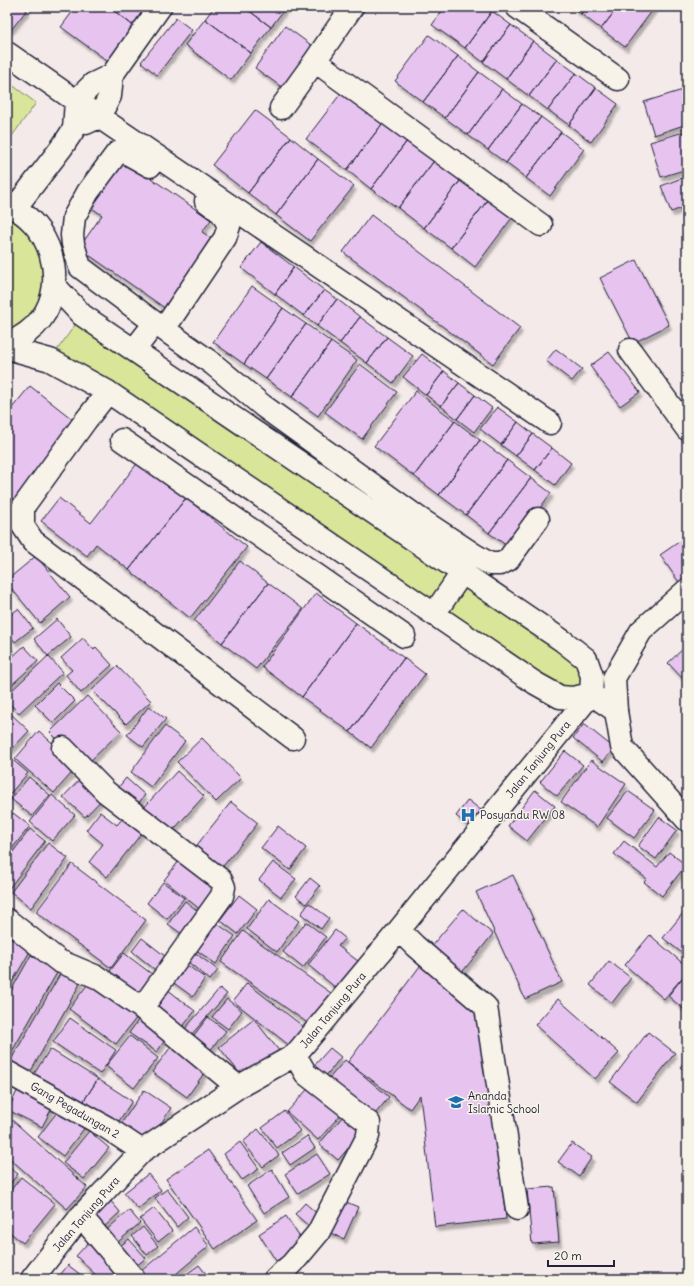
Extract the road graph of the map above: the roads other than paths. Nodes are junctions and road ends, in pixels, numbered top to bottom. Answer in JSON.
{"nodes":[{"id":1,"x":160,"y":7,"type":"edge"},
{"id":2,"x":352,"y":7,"type":"edge"},
{"id":3,"x":517,"y":7,"type":"edge"},
{"id":4,"x":7,"y":53,"type":"edge"},
{"id":5,"x":315,"y":61,"type":"junction"},
{"id":6,"x":112,"y":75,"type":"junction"},
{"id":7,"x":618,"y":79,"type":"dead end"},
{"id":8,"x":76,"y":102,"type":"junction"},
{"id":9,"x":281,"y":108,"type":"dead end"},
{"id":10,"x":98,"y":117,"type":"junction"},
{"id":11,"x":74,"y":129,"type":"junction"},
{"id":12,"x":11,"y":206,"type":"edge"},
{"id":13,"x":541,"y":225,"type":"dead end"},
{"id":14,"x":54,"y":285,"type":"junction"},
{"id":15,"x":159,"y":326,"type":"junction"},
{"id":16,"x":7,"y":347,"type":"edge"},
{"id":17,"x":134,"y":350,"type":"junction"},
{"id":18,"x":630,"y":350,"type":"dead end"},
{"id":19,"x":213,"y":364,"type":"junction"},
{"id":20,"x":195,"y":391,"type":"junction"},
{"id":21,"x":108,"y":392,"type":"junction"},
{"id":22,"x":550,"y":423,"type":"dead end"},
{"id":23,"x":687,"y":429,"type":"edge"},
{"id":24,"x":164,"y":430,"type":"junction"},
{"id":25,"x":122,"y":440,"type":"dead end"},
{"id":26,"x":145,"y":456,"type":"junction"},
{"id":27,"x":538,"y":519,"type":"dead end"},
{"id":28,"x":412,"y":526,"type":"junction"},
{"id":29,"x":462,"y":573,"type":"junction"},
{"id":30,"x":376,"y":575,"type":"junction"},
{"id":31,"x":687,"y":590,"type":"edge"},
{"id":32,"x":357,"y":604,"type":"junction"},
{"id":33,"x":434,"y":614,"type":"junction"},
{"id":34,"x":404,"y":636,"type":"dead end"},
{"id":35,"x":591,"y":694,"type":"junction"},
{"id":36,"x":616,"y":711,"type":"junction"},
{"id":37,"x":293,"y":738,"type":"dead end"},
{"id":38,"x":63,"y":748,"type":"dead end"},
{"id":39,"x":687,"y":820,"type":"edge"},
{"id":40,"x":7,"y":920,"type":"edge"},
{"id":41,"x":399,"y":930,"type":"junction"},
{"id":42,"x":142,"y":1008,"type":"junction"},
{"id":43,"x":295,"y":1055,"type":"junction"},
{"id":44,"x":7,"y":1072,"type":"edge"},
{"id":45,"x":238,"y":1087,"type":"junction"},
{"id":46,"x":142,"y":1151,"type":"junction"},
{"id":47,"x":517,"y":1209,"type":"dead end"},
{"id":48,"x":81,"y":1216,"type":"junction"},
{"id":49,"x":32,"y":1279,"type":"edge"},
{"id":50,"x":134,"y":1279,"type":"edge"},
{"id":51,"x":276,"y":1279,"type":"edge"}],
"edges":[{"from":1,"to":6,"type":"street"},
{"from":2,"to":5,"type":"street"},
{"from":3,"to":7,"type":"street"},
{"from":4,"to":8,"type":"street"},
{"from":5,"to":9,"type":"street"},
{"from":5,"to":13,"type":"street"},
{"from":6,"to":8,"type":"street"},
{"from":6,"to":10,"type":"street"},
{"from":8,"to":10,"type":"street"},
{"from":8,"to":11,"type":"street"},
{"from":10,"to":11,"type":"street"},
{"from":10,"to":22,"type":"street"},
{"from":11,"to":12,"type":"street"},
{"from":12,"to":14,"type":"street"},
{"from":14,"to":16,"type":"street"},
{"from":14,"to":17,"type":"street"},
{"from":15,"to":15,"type":"street"},
{"from":15,"to":17,"type":"street"},
{"from":15,"to":19,"type":"street"},
{"from":16,"to":21,"type":"street"},
{"from":17,"to":20,"type":"street"},
{"from":18,"to":23,"type":"street"},
{"from":19,"to":20,"type":"street"},
{"from":19,"to":28,"type":"street"},
{"from":20,"to":28,"type":"street"},
{"from":21,"to":24,"type":"street"},
{"from":21,"to":37,"type":"street"},
{"from":24,"to":26,"type":"street"},
{"from":24,"to":30,"type":"street"},
{"from":25,"to":26,"type":"street"},
{"from":26,"to":32,"type":"street"},
{"from":27,"to":28,"type":"street"},
{"from":28,"to":29,"type":"street"},
{"from":29,"to":33,"type":"street"},
{"from":29,"to":35,"type":"street"},
{"from":30,"to":32,"type":"street"},
{"from":30,"to":33,"type":"street"},
{"from":31,"to":36,"type":"street"},
{"from":32,"to":34,"type":"street"},
{"from":33,"to":35,"type":"street"},
{"from":35,"to":36,"type":"street"},
{"from":35,"to":41,"type":"street","name":"Jalan Tanjung Pura"},
{"from":36,"to":39,"type":"street"},
{"from":38,"to":42,"type":"street"},
{"from":40,"to":42,"type":"street"},
{"from":41,"to":43,"type":"street","name":"Jalan Tanjung Pura"},
{"from":41,"to":47,"type":"street"},
{"from":42,"to":45,"type":"street"},
{"from":43,"to":45,"type":"street","name":"Jalan Tanjung Pura"},
{"from":43,"to":51,"type":"street"},
{"from":44,"to":46,"type":"street","name":"Gang Pegadungan 2"},
{"from":45,"to":46,"type":"street","name":"Jalan Tanjung Pura"},
{"from":46,"to":48,"type":"street","name":"Jalan Tanjung Pura"},
{"from":48,"to":49,"type":"street","name":"Jalan Tanjung Pura"},
{"from":48,"to":50,"type":"street"}]}
